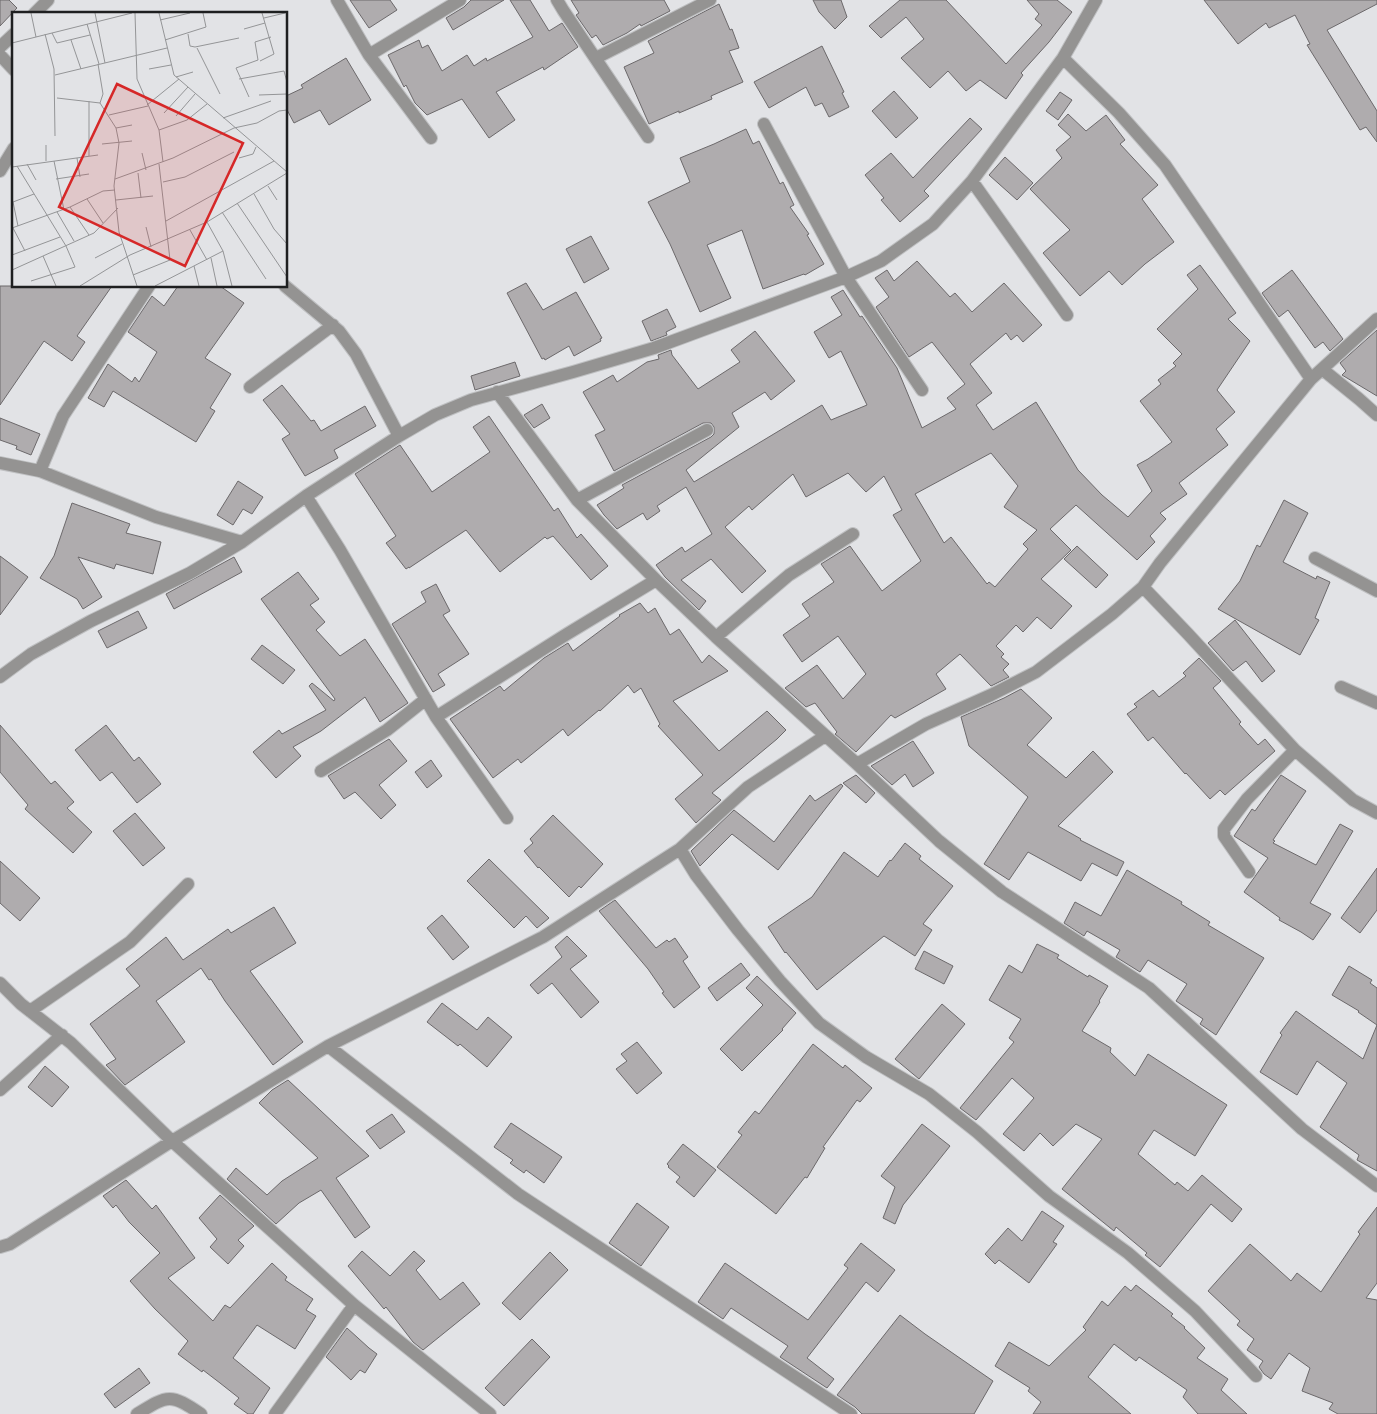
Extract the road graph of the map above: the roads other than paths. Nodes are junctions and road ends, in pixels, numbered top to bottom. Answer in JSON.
{"nodes":[{"id":1,"x":48,"y":0,"type":"edge"},
{"id":2,"x":337,"y":0,"type":"edge"},
{"id":3,"x":460,"y":0,"type":"edge"},
{"id":4,"x":557,"y":0,"type":"edge"},
{"id":5,"x":710,"y":0,"type":"edge"},
{"id":6,"x":1096,"y":0,"type":"edge"},
{"id":7,"x":36,"y":12,"type":"edge"},
{"id":8,"x":12,"y":36,"type":"edge"},
{"id":9,"x":0,"y":48,"type":"edge"},
{"id":10,"x":369,"y":55,"type":"junction"},
{"id":11,"x":0,"y":56,"type":"edge"},
{"id":12,"x":596,"y":58,"type":"junction"},
{"id":13,"x":1063,"y":58,"type":"junction"},
{"id":14,"x":12,"y":68,"type":"edge"},
{"id":15,"x":764,"y":124,"type":"dead end"},
{"id":16,"x":648,"y":136,"type":"dead end"},
{"id":17,"x":431,"y":138,"type":"dead end"},
{"id":18,"x":12,"y":151,"type":"edge"},
{"id":19,"x":0,"y":171,"type":"edge"},
{"id":20,"x":972,"y":181,"type":"junction"},
{"id":21,"x":846,"y":277,"type":"junction"},
{"id":22,"x":148,"y":288,"type":"edge"},
{"id":23,"x":287,"y":288,"type":"edge"},
{"id":24,"x":1067,"y":315,"type":"dead end"},
{"id":25,"x":1377,"y":319,"type":"edge"},
{"id":26,"x":333,"y":325,"type":"junction"},
{"id":27,"x":1322,"y":369,"type":"junction"},
{"id":28,"x":1311,"y":379,"type":"junction"},
{"id":29,"x":250,"y":387,"type":"dead end"},
{"id":30,"x":922,"y":390,"type":"dead end"},
{"id":31,"x":497,"y":392,"type":"junction"},
{"id":32,"x":1377,"y":415,"type":"edge"},
{"id":33,"x":708,"y":430,"type":"dead end"},
{"id":34,"x":398,"y":436,"type":"junction"},
{"id":35,"x":0,"y":463,"type":"edge"},
{"id":36,"x":40,"y":472,"type":"junction"},
{"id":37,"x":306,"y":496,"type":"junction"},
{"id":38,"x":577,"y":500,"type":"junction"},
{"id":39,"x":853,"y":534,"type":"dead end"},
{"id":40,"x":242,"y":542,"type":"junction"},
{"id":41,"x":1315,"y":558,"type":"dead end"},
{"id":42,"x":656,"y":580,"type":"junction"},
{"id":43,"x":1143,"y":587,"type":"junction"},
{"id":44,"x":1377,"y":591,"type":"edge"},
{"id":45,"x":716,"y":637,"type":"junction"},
{"id":46,"x":0,"y":676,"type":"edge"},
{"id":47,"x":1341,"y":687,"type":"dead end"},
{"id":48,"x":426,"y":699,"type":"junction"},
{"id":49,"x":1377,"y":703,"type":"edge"},
{"id":50,"x":436,"y":717,"type":"junction"},
{"id":51,"x":825,"y":736,"type":"junction"},
{"id":52,"x":1295,"y":750,"type":"junction"},
{"id":53,"x":857,"y":764,"type":"junction"},
{"id":54,"x":321,"y":771,"type":"dead end"},
{"id":55,"x":1377,"y":813,"type":"edge"},
{"id":56,"x":508,"y":818,"type":"dead end"},
{"id":57,"x":680,"y":849,"type":"junction"},
{"id":58,"x":1249,"y":872,"type":"dead end"},
{"id":59,"x":188,"y":884,"type":"dead end"},
{"id":60,"x":0,"y":983,"type":"edge"},
{"id":61,"x":30,"y":1011,"type":"junction"},
{"id":62,"x":62,"y":1036,"type":"junction"},
{"id":63,"x":328,"y":1046,"type":"junction"},
{"id":64,"x":0,"y":1090,"type":"edge"},
{"id":65,"x":172,"y":1141,"type":"junction"},
{"id":66,"x":1377,"y":1186,"type":"edge"},
{"id":67,"x":0,"y":1247,"type":"edge"},
{"id":68,"x":354,"y":1304,"type":"junction"},
{"id":69,"x":1256,"y":1376,"type":"dead end"},
{"id":70,"x":137,"y":1414,"type":"edge"},
{"id":71,"x":201,"y":1414,"type":"edge"},
{"id":72,"x":276,"y":1414,"type":"edge"},
{"id":73,"x":490,"y":1414,"type":"edge"},
{"id":74,"x":851,"y":1414,"type":"edge"}],
"edges":[{"from":1,"to":7,"type":"street"},
{"from":2,"to":10,"type":"street"},
{"from":3,"to":10,"type":"street"},
{"from":4,"to":12,"type":"street"},
{"from":5,"to":12,"type":"street"},
{"from":6,"to":13,"type":"street"},
{"from":8,"to":9,"type":"street"},
{"from":10,"to":17,"type":"street"},
{"from":11,"to":14,"type":"street"},
{"from":12,"to":16,"type":"street"},
{"from":13,"to":20,"type":"street"},
{"from":13,"to":28,"type":"street"},
{"from":15,"to":21,"type":"street"},
{"from":18,"to":19,"type":"street"},
{"from":20,"to":21,"type":"street"},
{"from":20,"to":24,"type":"street"},
{"from":21,"to":30,"type":"street"},
{"from":21,"to":31,"type":"street"},
{"from":22,"to":36,"type":"street"},
{"from":23,"to":26,"type":"street"},
{"from":25,"to":27,"type":"street"},
{"from":26,"to":29,"type":"street"},
{"from":26,"to":34,"type":"street"},
{"from":27,"to":28,"type":"street"},
{"from":27,"to":32,"type":"street"},
{"from":28,"to":43,"type":"street"},
{"from":31,"to":34,"type":"street"},
{"from":31,"to":38,"type":"street"},
{"from":33,"to":38,"type":"street"},
{"from":34,"to":37,"type":"street"},
{"from":35,"to":36,"type":"street"},
{"from":36,"to":40,"type":"street"},
{"from":37,"to":40,"type":"street"},
{"from":37,"to":48,"type":"street"},
{"from":38,"to":42,"type":"street"},
{"from":39,"to":45,"type":"street"},
{"from":40,"to":46,"type":"street"},
{"from":41,"to":44,"type":"street"},
{"from":42,"to":45,"type":"street"},
{"from":42,"to":50,"type":"street"},
{"from":43,"to":52,"type":"street"},
{"from":43,"to":53,"type":"street"},
{"from":45,"to":51,"type":"street"},
{"from":47,"to":49,"type":"street"},
{"from":48,"to":50,"type":"street"},
{"from":48,"to":54,"type":"street"},
{"from":50,"to":56,"type":"street"},
{"from":51,"to":53,"type":"street"},
{"from":51,"to":57,"type":"street"},
{"from":52,"to":55,"type":"street"},
{"from":52,"to":58,"type":"street"},
{"from":53,"to":66,"type":"street"},
{"from":57,"to":63,"type":"street"},
{"from":57,"to":69,"type":"street"},
{"from":59,"to":61,"type":"street"},
{"from":60,"to":61,"type":"street"},
{"from":61,"to":62,"type":"street"},
{"from":62,"to":64,"type":"street"},
{"from":62,"to":65,"type":"street"},
{"from":63,"to":65,"type":"street"},
{"from":63,"to":74,"type":"street"},
{"from":65,"to":67,"type":"street"},
{"from":65,"to":68,"type":"street"},
{"from":68,"to":72,"type":"street"},
{"from":68,"to":73,"type":"street"},
{"from":70,"to":71,"type":"street"}]}
